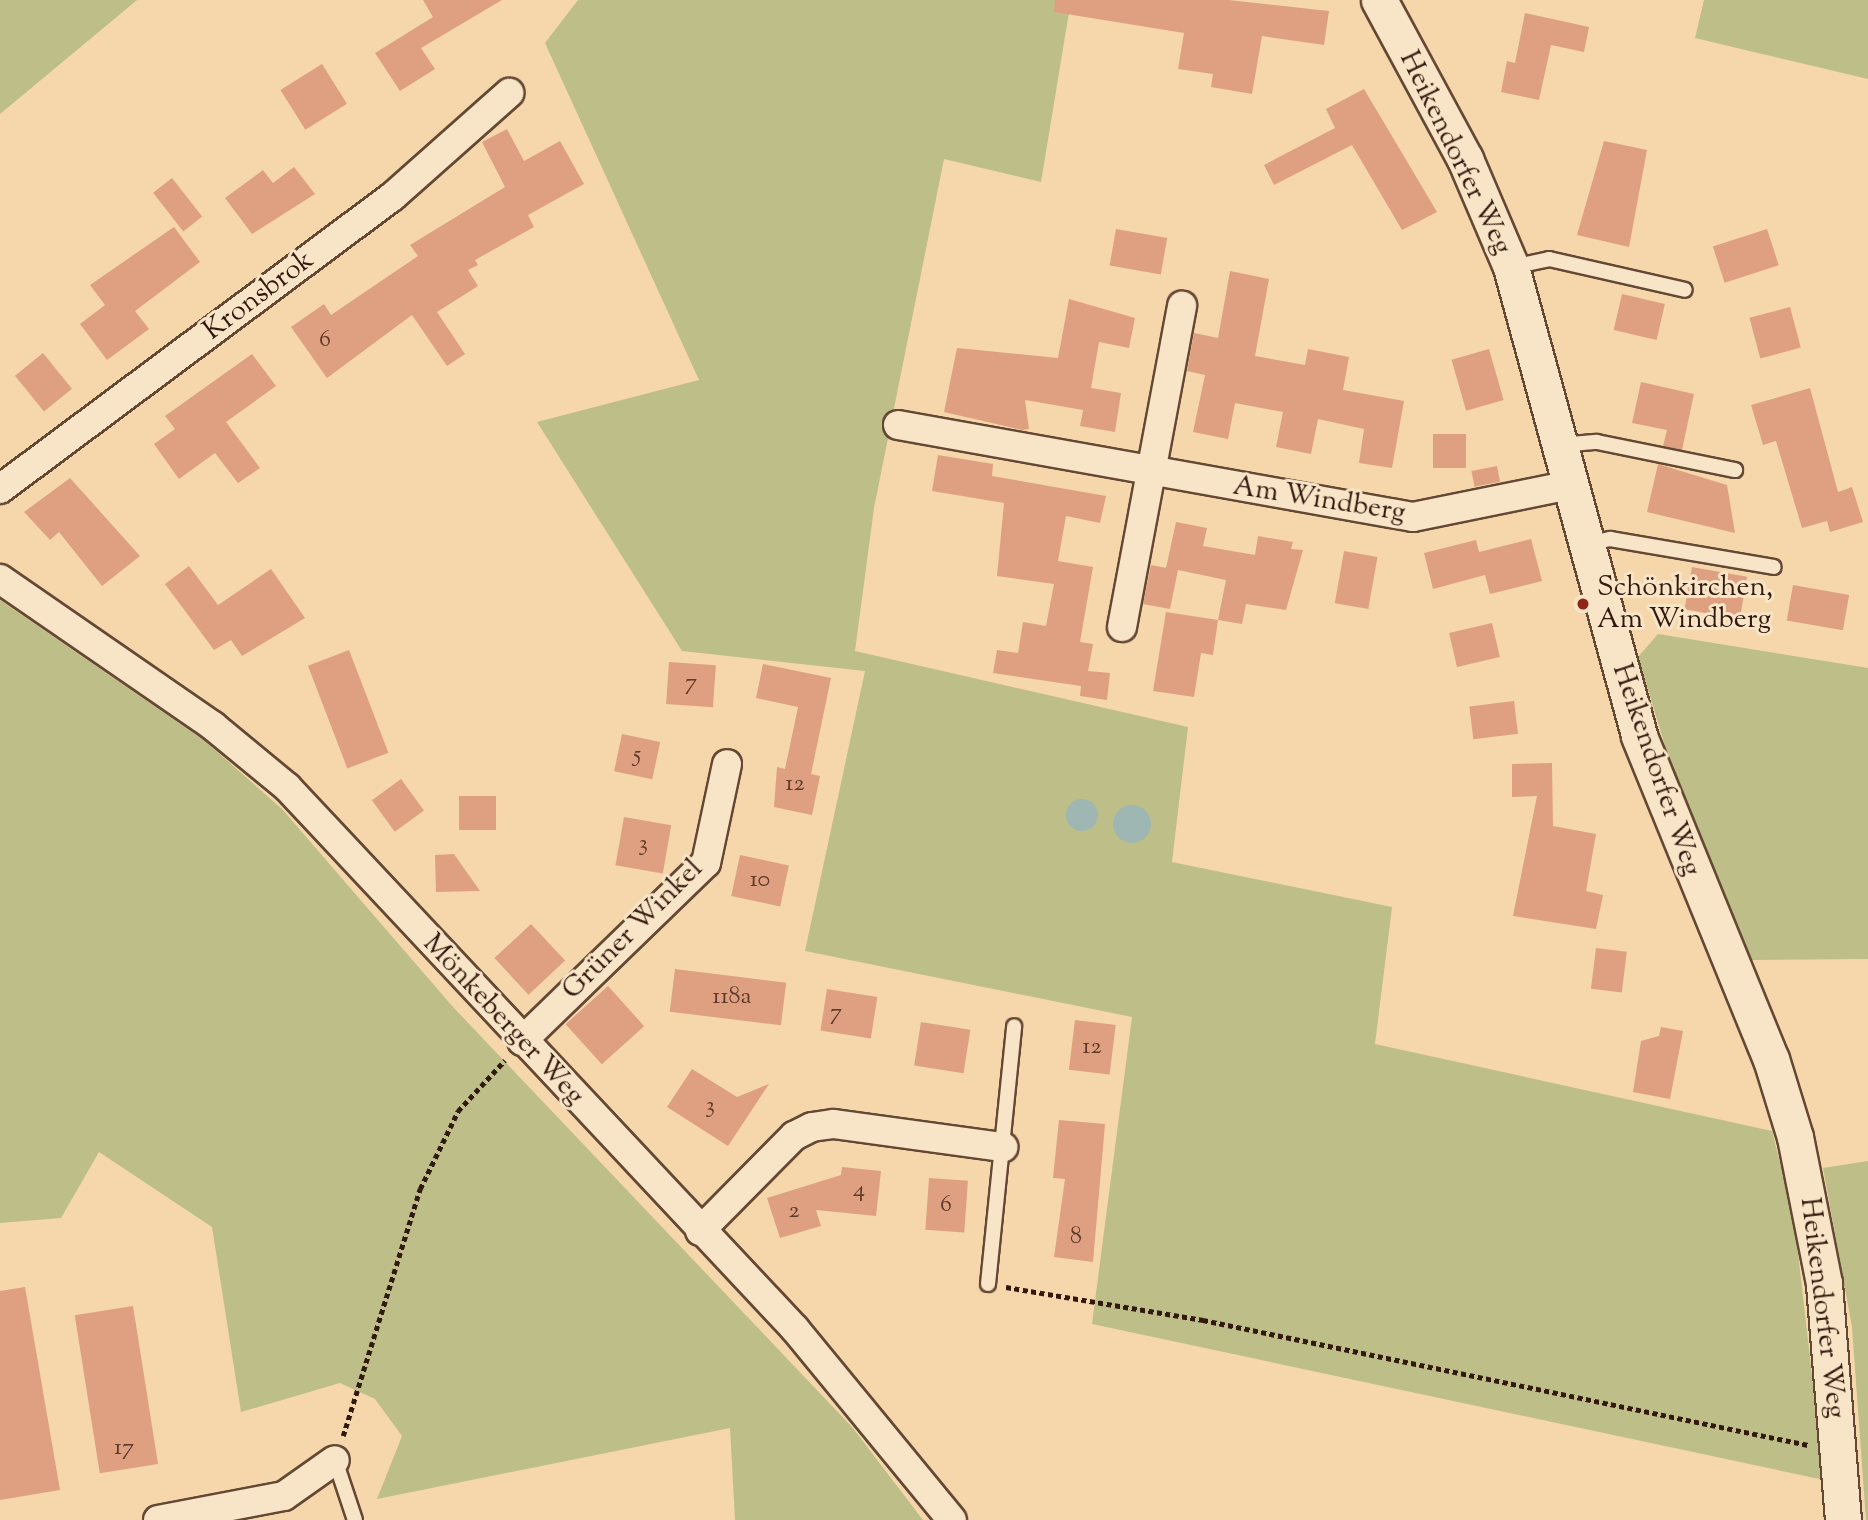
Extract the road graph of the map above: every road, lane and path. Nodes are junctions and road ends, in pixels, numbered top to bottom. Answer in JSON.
{"nodes":[{"id":1,"x":1379,"y":0,"type":"edge"},
{"id":2,"x":509,"y":93,"type":"dead end"},
{"id":3,"x":1511,"y":267,"type":"junction"},
{"id":4,"x":1685,"y":290,"type":"dead end"},
{"id":5,"x":1182,"y":306,"type":"dead end"},
{"id":6,"x":898,"y":425,"type":"dead end"},
{"id":7,"x":1560,"y":445,"type":"junction"},
{"id":8,"x":1735,"y":470,"type":"dead end"},
{"id":9,"x":1150,"y":472,"type":"junction"},
{"id":10,"x":1570,"y":485,"type":"junction"},
{"id":11,"x":0,"y":489,"type":"edge"},
{"id":12,"x":1586,"y":544,"type":"junction"},
{"id":13,"x":1774,"y":567,"type":"dead end"},
{"id":14,"x":0,"y":579,"type":"edge"},
{"id":15,"x":1122,"y":627,"type":"dead end"},
{"id":16,"x":727,"y":764,"type":"dead end"},
{"id":17,"x":1014,"y":1026,"type":"dead end"},
{"id":18,"x":522,"y":1041,"type":"junction"},
{"id":19,"x":1003,"y":1147,"type":"junction"},
{"id":20,"x":700,"y":1231,"type":"junction"},
{"id":21,"x":988,"y":1284,"type":"joint"},
{"id":22,"x":1838,"y":1451,"type":"junction"},
{"id":23,"x":335,"y":1460,"type":"junction"},
{"id":24,"x":158,"y":1520,"type":"edge"},
{"id":25,"x":355,"y":1520,"type":"edge"},
{"id":26,"x":952,"y":1520,"type":"edge"},
{"id":27,"x":1843,"y":1520,"type":"edge"}],
"edges":[{"from":1,"to":3,"type":"street","name":"Heikendorfer Weg"},
{"from":2,"to":11,"type":"street","name":"Kronsbrok"},
{"from":3,"to":4,"type":"lane"},
{"from":3,"to":7,"type":"street","name":"Heikendorfer Weg"},
{"from":5,"to":9,"type":"street"},
{"from":6,"to":9,"type":"street","name":"Am Windberg"},
{"from":7,"to":8,"type":"lane"},
{"from":7,"to":10,"type":"street","name":"Heikendorfer Weg"},
{"from":9,"to":10,"type":"street","name":"Am Windberg"},
{"from":9,"to":15,"type":"street"},
{"from":10,"to":12,"type":"street","name":"Heikendorfer Weg"},
{"from":12,"to":13,"type":"lane"},
{"from":12,"to":22,"type":"street","name":"Heikendorfer Weg"},
{"from":14,"to":18,"type":"street","name":"Mönkeberger Weg"},
{"from":16,"to":18,"type":"street","name":"Grüner Winkel"},
{"from":17,"to":19,"type":"lane"},
{"from":18,"to":20,"type":"street","name":"Mönkeberger Weg"},
{"from":18,"to":23,"type":"path"},
{"from":19,"to":20,"type":"street"},
{"from":19,"to":21,"type":"lane"},
{"from":20,"to":26,"type":"street","name":"Mönkeberger Weg"},
{"from":21,"to":22,"type":"path"},
{"from":22,"to":27,"type":"street","name":"Heikendorfer Weg"},
{"from":23,"to":24,"type":"street"},
{"from":23,"to":25,"type":"lane"}]}
